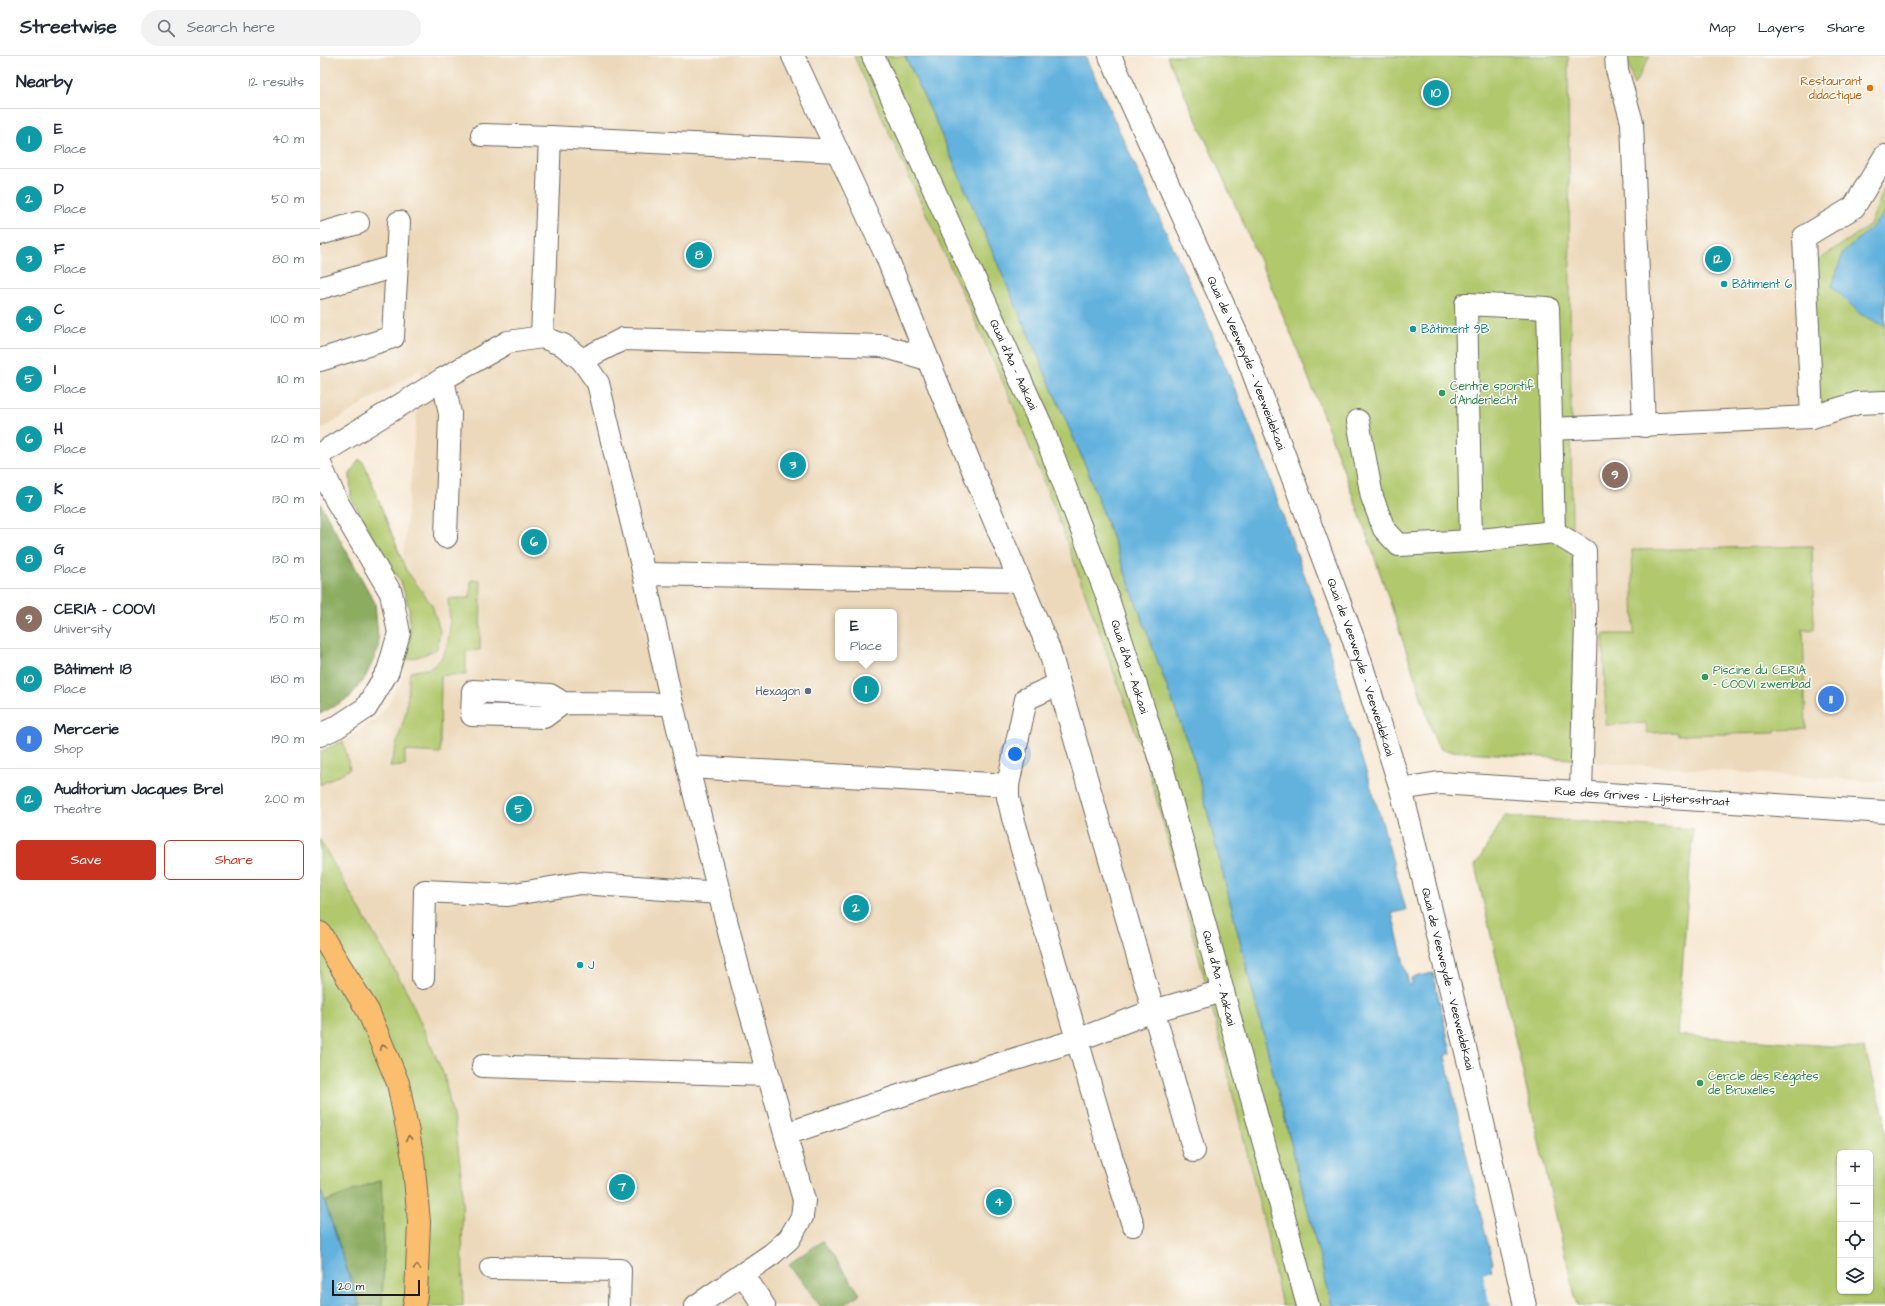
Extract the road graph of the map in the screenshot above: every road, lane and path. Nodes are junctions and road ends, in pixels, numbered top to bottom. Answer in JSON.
{"nodes":[{"id":1,"x":793,"y":56,"type":"edge"},
{"id":2,"x":873,"y":56,"type":"edge"},
{"id":3,"x":1110,"y":56,"type":"edge"},
{"id":4,"x":1616,"y":56,"type":"edge"},
{"id":5,"x":482,"y":135,"type":"dead end"},
{"id":6,"x":550,"y":137,"type":"junction"},
{"id":7,"x":838,"y":151,"type":"junction"},
{"id":8,"x":1885,"y":156,"type":"edge"},
{"id":9,"x":399,"y":222,"type":"dead end"},
{"id":10,"x":358,"y":223,"type":"dead end"},
{"id":11,"x":320,"y":234,"type":"edge"},
{"id":12,"x":396,"y":266,"type":"junction"},
{"id":13,"x":320,"y":288,"type":"edge"},
{"id":14,"x":542,"y":337,"type":"junction"},
{"id":15,"x":927,"y":359,"type":"junction"},
{"id":16,"x":320,"y":360,"type":"edge"},
{"id":17,"x":582,"y":360,"type":"junction"},
{"id":18,"x":443,"y":379,"type":"junction"},
{"id":19,"x":1885,"y":402,"type":"edge"},
{"id":20,"x":1812,"y":418,"type":"junction"},
{"id":21,"x":1358,"y":421,"type":"dead end"},
{"id":22,"x":1644,"y":426,"type":"junction"},
{"id":23,"x":1551,"y":429,"type":"junction"},
{"id":24,"x":320,"y":454,"type":"edge"},
{"id":25,"x":320,"y":464,"type":"edge"},
{"id":26,"x":1554,"y":532,"type":"junction"},
{"id":27,"x":446,"y":537,"type":"dead end"},
{"id":28,"x":1471,"y":541,"type":"junction"},
{"id":29,"x":644,"y":574,"type":"junction"},
{"id":30,"x":1020,"y":581,"type":"junction"},
{"id":31,"x":1059,"y":684,"type":"junction"},
{"id":32,"x":563,"y":703,"type":"dead end"},
{"id":33,"x":672,"y":704,"type":"junction"},
{"id":34,"x":320,"y":735,"type":"edge"},
{"id":35,"x":688,"y":767,"type":"junction"},
{"id":36,"x":1008,"y":785,"type":"junction"},
{"id":37,"x":1400,"y":789,"type":"junction"},
{"id":38,"x":1582,"y":792,"type":"junction"},
{"id":39,"x":1885,"y":812,"type":"edge"},
{"id":40,"x":720,"y":893,"type":"junction"},
{"id":41,"x":320,"y":933,"type":"edge"},
{"id":42,"x":423,"y":978,"type":"dead end"},
{"id":43,"x":1223,"y":992,"type":"junction"},
{"id":44,"x":1153,"y":1011,"type":"junction"},
{"id":45,"x":1076,"y":1040,"type":"junction"},
{"id":46,"x":483,"y":1066,"type":"dead end"},
{"id":47,"x":768,"y":1075,"type":"junction"},
{"id":48,"x":786,"y":1134,"type":"junction"},
{"id":49,"x":1194,"y":1151,"type":"dead end"},
{"id":50,"x":1133,"y":1225,"type":"dead end"},
{"id":51,"x":491,"y":1268,"type":"dead end"},
{"id":52,"x":743,"y":1274,"type":"junction"},
{"id":53,"x":414,"y":1306,"type":"edge"},
{"id":54,"x":619,"y":1306,"type":"edge"},
{"id":55,"x":696,"y":1306,"type":"edge"},
{"id":56,"x":764,"y":1306,"type":"edge"},
{"id":57,"x":1308,"y":1306,"type":"edge"},
{"id":58,"x":1524,"y":1306,"type":"edge"}],
"edges":[{"from":1,"to":7,"type":"street"},
{"from":2,"to":43,"type":"street","name":"Quai d'Aa - Aakaai"},
{"from":3,"to":37,"type":"street","name":"Quai de Veeweyde - Veeweidekaai"},
{"from":4,"to":22,"type":"street"},
{"from":5,"to":6,"type":"street"},
{"from":6,"to":7,"type":"street"},
{"from":6,"to":14,"type":"street"},
{"from":7,"to":15,"type":"street"},
{"from":8,"to":20,"type":"street"},
{"from":9,"to":12,"type":"street"},
{"from":10,"to":11,"type":"street"},
{"from":12,"to":13,"type":"street"},
{"from":12,"to":16,"type":"street"},
{"from":14,"to":17,"type":"street"},
{"from":14,"to":18,"type":"street"},
{"from":15,"to":17,"type":"street"},
{"from":15,"to":30,"type":"street"},
{"from":17,"to":29,"type":"street"},
{"from":18,"to":24,"type":"street"},
{"from":18,"to":27,"type":"street"},
{"from":19,"to":20,"type":"street"},
{"from":20,"to":22,"type":"street"},
{"from":21,"to":28,"type":"street"},
{"from":22,"to":23,"type":"street"},
{"from":23,"to":26,"type":"street"},
{"from":23,"to":28,"type":"street"},
{"from":25,"to":34,"type":"street"},
{"from":26,"to":28,"type":"street"},
{"from":26,"to":38,"type":"street"},
{"from":29,"to":30,"type":"street"},
{"from":29,"to":33,"type":"street"},
{"from":30,"to":31,"type":"street"},
{"from":31,"to":36,"type":"street"},
{"from":31,"to":44,"type":"street"},
{"from":32,"to":33,"type":"street"},
{"from":33,"to":35,"type":"street"},
{"from":35,"to":36,"type":"street"},
{"from":35,"to":40,"type":"street"},
{"from":36,"to":45,"type":"street"},
{"from":37,"to":38,"type":"street","name":"Rue des Grives - Lijstersstraat"},
{"from":37,"to":58,"type":"street","name":"Quai de Veeweyde - Veeweidekaai"},
{"from":38,"to":39,"type":"street","name":"Rue des Grives - Lijstersstraat"},
{"from":40,"to":42,"type":"street"},
{"from":40,"to":47,"type":"street"},
{"from":53,"to":41,"type":"highway","one_way":true},
{"from":43,"to":44,"type":"street"},
{"from":43,"to":57,"type":"street","name":"Quai d'Aa - Aakaai"},
{"from":44,"to":45,"type":"street"},
{"from":44,"to":49,"type":"street"},
{"from":45,"to":48,"type":"street"},
{"from":45,"to":50,"type":"street"},
{"from":46,"to":47,"type":"street"},
{"from":47,"to":48,"type":"street"},
{"from":48,"to":52,"type":"street"},
{"from":51,"to":54,"type":"street"},
{"from":52,"to":55,"type":"street"},
{"from":52,"to":56,"type":"street"}]}
